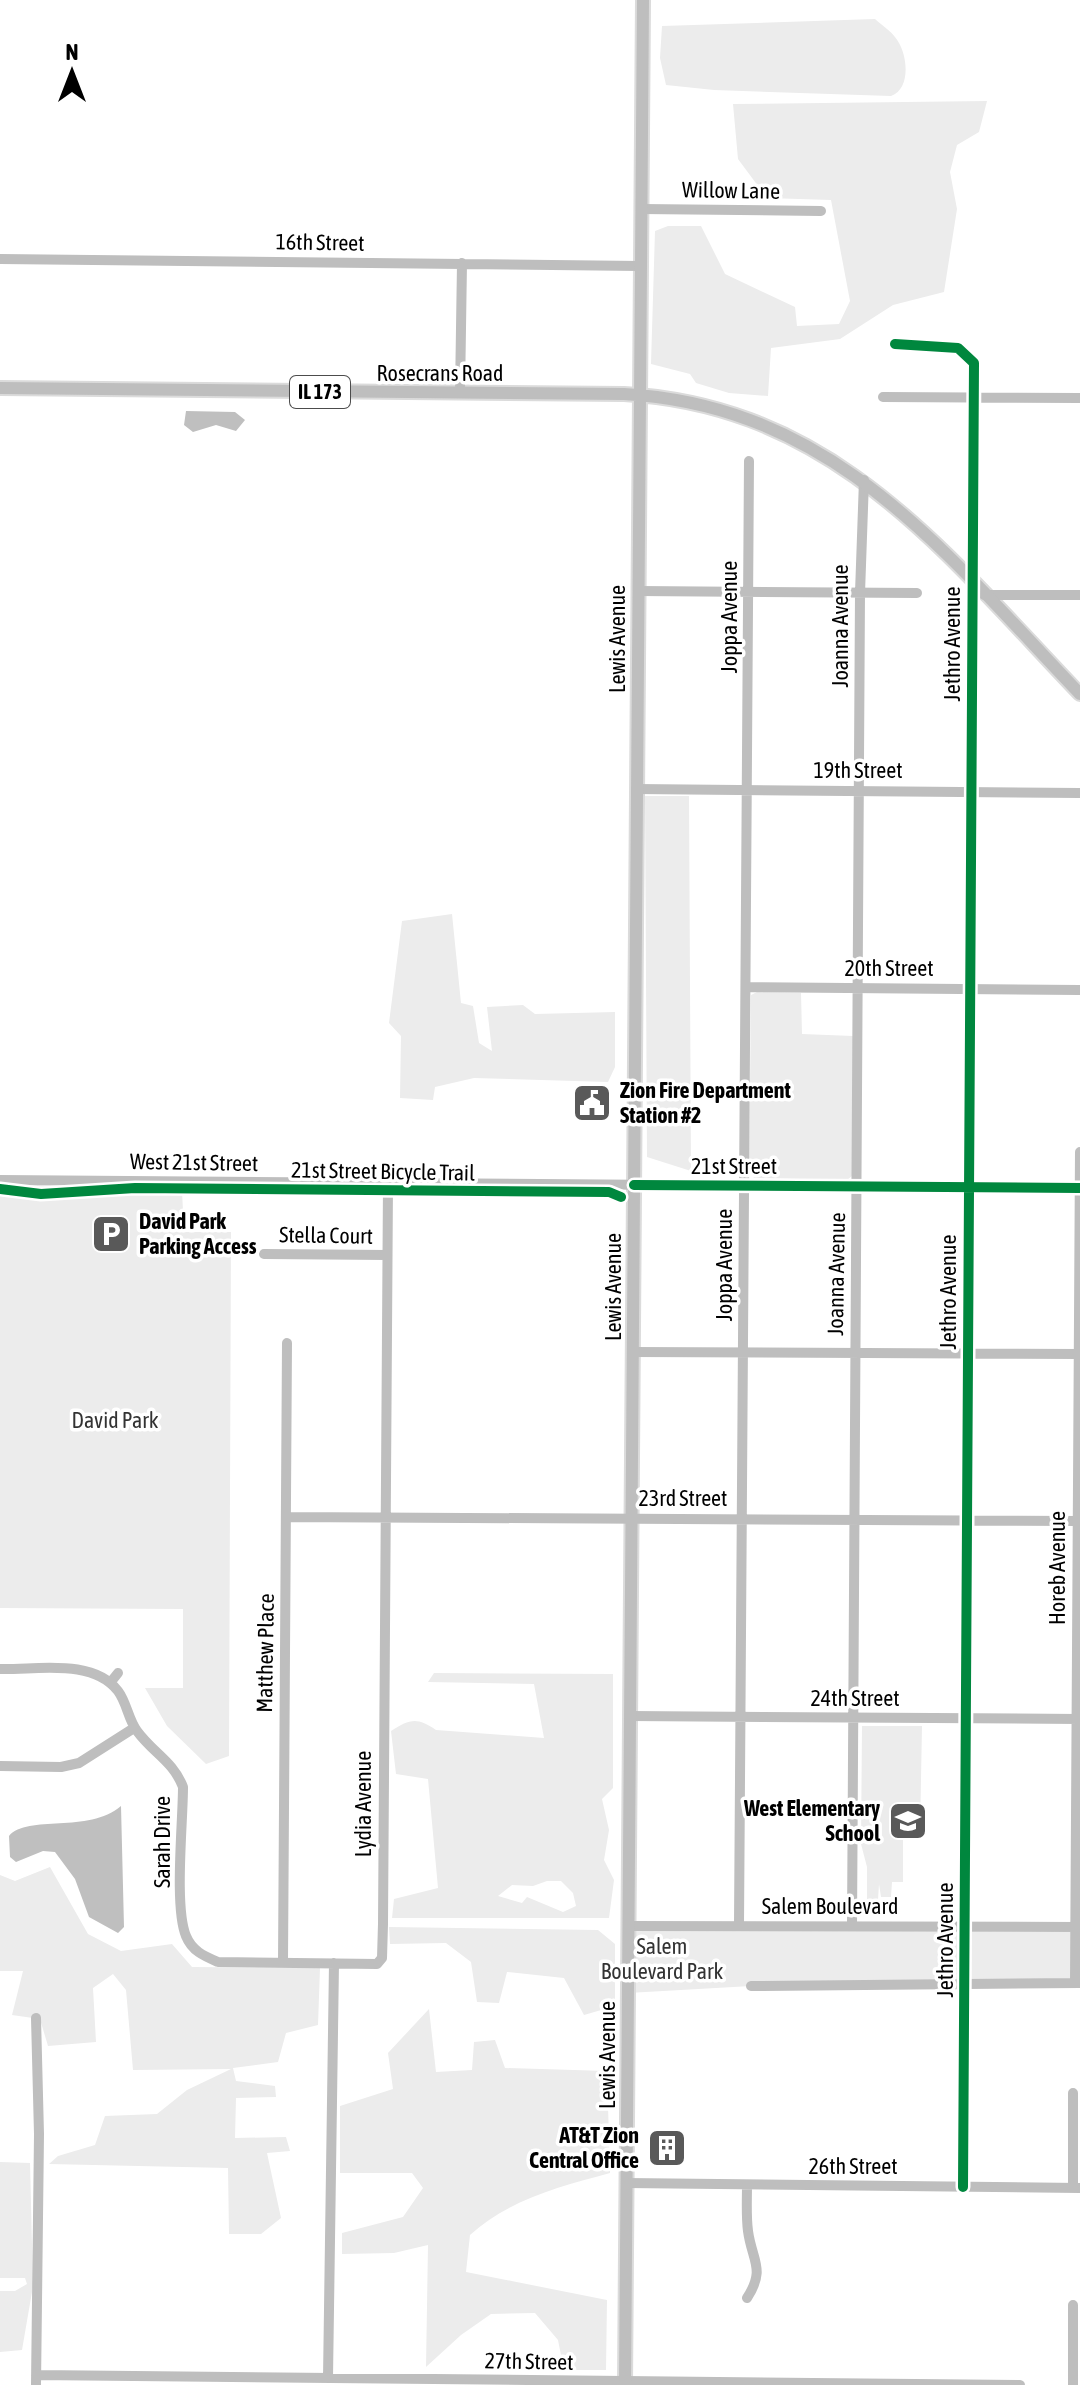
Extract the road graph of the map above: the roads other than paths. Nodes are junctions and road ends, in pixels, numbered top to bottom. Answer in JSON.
{"nodes":[{"id":1,"x":643,"y":0,"type":"edge"},
{"id":2,"x":641,"y":209,"type":"junction"},
{"id":3,"x":821,"y":211,"type":"dead end"},
{"id":4,"x":0,"y":259,"type":"edge"},
{"id":5,"x":462,"y":263,"type":"junction"},
{"id":6,"x":640,"y":266,"type":"junction"},
{"id":7,"x":895,"y":344,"type":"dead end"},
{"id":8,"x":0,"y":388,"type":"edge"},
{"id":9,"x":460,"y":393,"type":"junction"},
{"id":10,"x":640,"y":395,"type":"junction"},
{"id":11,"x":883,"y":397,"type":"dead end"},
{"id":12,"x":973,"y":397,"type":"junction"},
{"id":13,"x":1080,"y":398,"type":"edge"},
{"id":14,"x":749,"y":461,"type":"dead end"},
{"id":15,"x":864,"y":480,"type":"junction"},
{"id":16,"x":972,"y":583,"type":"junction"},
{"id":17,"x":638,"y":591,"type":"junction"},
{"id":18,"x":749,"y":592,"type":"junction"},
{"id":19,"x":860,"y":593,"type":"junction"},
{"id":20,"x":917,"y":593,"type":"dead end"},
{"id":21,"x":984,"y":595,"type":"junction"},
{"id":22,"x":1080,"y":595,"type":"edge"},
{"id":23,"x":1080,"y":694,"type":"edge"},
{"id":24,"x":636,"y":789,"type":"junction"},
{"id":25,"x":748,"y":790,"type":"junction"},
{"id":26,"x":859,"y":790,"type":"junction"},
{"id":27,"x":971,"y":791,"type":"junction"},
{"id":28,"x":1080,"y":793,"type":"edge"},
{"id":29,"x":747,"y":987,"type":"junction"},
{"id":30,"x":858,"y":988,"type":"junction"},
{"id":31,"x":971,"y":989,"type":"junction"},
{"id":32,"x":1080,"y":990,"type":"edge"},
{"id":33,"x":1080,"y":1152,"type":"edge"},
{"id":34,"x":0,"y":1180,"type":"edge"},
{"id":35,"x":388,"y":1184,"type":"junction"},
{"id":36,"x":634,"y":1185,"type":"junction"},
{"id":37,"x":745,"y":1186,"type":"junction"},
{"id":38,"x":857,"y":1187,"type":"junction"},
{"id":39,"x":969,"y":1188,"type":"junction"},
{"id":40,"x":1080,"y":1188,"type":"edge"},
{"id":41,"x":264,"y":1254,"type":"dead end"},
{"id":42,"x":387,"y":1255,"type":"junction"},
{"id":43,"x":287,"y":1343,"type":"dead end"},
{"id":44,"x":633,"y":1352,"type":"junction"},
{"id":45,"x":743,"y":1353,"type":"junction"},
{"id":46,"x":968,"y":1353,"type":"junction"},
{"id":47,"x":855,"y":1354,"type":"junction"},
{"id":48,"x":1080,"y":1354,"type":"edge"},
{"id":49,"x":286,"y":1517,"type":"junction"},
{"id":50,"x":385,"y":1518,"type":"junction"},
{"id":51,"x":632,"y":1518,"type":"junction"},
{"id":52,"x":742,"y":1518,"type":"junction"},
{"id":53,"x":854,"y":1519,"type":"junction"},
{"id":54,"x":967,"y":1520,"type":"junction"},
{"id":55,"x":1079,"y":1521,"type":"edge"},
{"id":56,"x":0,"y":1669,"type":"edge"},
{"id":57,"x":118,"y":1673,"type":"dead end"},
{"id":58,"x":110,"y":1683,"type":"junction"},
{"id":59,"x":630,"y":1716,"type":"junction"},
{"id":60,"x":740,"y":1717,"type":"junction"},
{"id":61,"x":853,"y":1718,"type":"junction"},
{"id":62,"x":966,"y":1719,"type":"junction"},
{"id":63,"x":1078,"y":1719,"type":"edge"},
{"id":64,"x":134,"y":1728,"type":"junction"},
{"id":65,"x":0,"y":1766,"type":"edge"},
{"id":66,"x":739,"y":1925,"type":"junction"},
{"id":67,"x":628,"y":1926,"type":"junction"},
{"id":68,"x":852,"y":1926,"type":"junction"},
{"id":69,"x":964,"y":1927,"type":"junction"},
{"id":70,"x":1078,"y":1927,"type":"edge"},
{"id":71,"x":283,"y":1962,"type":"junction"},
{"id":72,"x":334,"y":1963,"type":"junction"},
{"id":73,"x":1078,"y":1983,"type":"edge"},
{"id":74,"x":966,"y":1984,"type":"junction"},
{"id":75,"x":751,"y":1986,"type":"dead end"},
{"id":76,"x":36,"y":2018,"type":"dead end"},
{"id":77,"x":1073,"y":2093,"type":"dead end"},
{"id":78,"x":626,"y":2183,"type":"junction"},
{"id":79,"x":747,"y":2185,"type":"junction"},
{"id":80,"x":963,"y":2187,"type":"junction"},
{"id":81,"x":1076,"y":2188,"type":"edge"},
{"id":82,"x":747,"y":2298,"type":"dead end"},
{"id":83,"x":1073,"y":2305,"type":"dead end"},
{"id":84,"x":328,"y":2378,"type":"junction"},
{"id":85,"x":36,"y":2380,"type":"edge"},
{"id":86,"x":280,"y":2381,"type":"edge"},
{"id":87,"x":470,"y":2382,"type":"edge"},
{"id":88,"x":625,"y":2383,"type":"edge"},
{"id":89,"x":1020,"y":2385,"type":"edge"},
{"id":90,"x":1073,"y":2385,"type":"edge"}],
"edges":[{"from":1,"to":2,"type":"main road","name":"Lewis Avenue"},
{"from":2,"to":3,"type":"street","name":"Willow Lane"},
{"from":2,"to":6,"type":"main road","name":"Lewis Avenue"},
{"from":4,"to":5,"type":"street","name":"16th Street"},
{"from":5,"to":6,"type":"street","name":"16th Street"},
{"from":5,"to":9,"type":"street"},
{"from":6,"to":10,"type":"main road","name":"Lewis Avenue"},
{"from":7,"to":12,"type":"street","name":"Jethro Avenue"},
{"from":8,"to":9,"type":"main road","name":"Rosecrans Road","number":"IL 173"},
{"from":9,"to":10,"type":"main road","name":"Rosecrans Road","number":"IL 173"},
{"from":10,"to":15,"type":"main road","number":"IL 173"},
{"from":10,"to":17,"type":"main road","name":"Lewis Avenue"},
{"from":11,"to":12,"type":"street"},
{"from":12,"to":13,"type":"street"},
{"from":12,"to":16,"type":"street","name":"Jethro Avenue"},
{"from":14,"to":18,"type":"street","name":"Joppa Avenue"},
{"from":15,"to":16,"type":"main road","number":"IL 173"},
{"from":15,"to":19,"type":"street","name":"Joanna Avenue"},
{"from":16,"to":21,"type":"main road","number":"IL 173"},
{"from":16,"to":27,"type":"street","name":"Jethro Avenue"},
{"from":17,"to":18,"type":"street"},
{"from":17,"to":24,"type":"main road","name":"Lewis Avenue"},
{"from":18,"to":19,"type":"street"},
{"from":18,"to":25,"type":"street","name":"Joppa Avenue"},
{"from":19,"to":20,"type":"street"},
{"from":19,"to":26,"type":"street","name":"Joanna Avenue"},
{"from":21,"to":22,"type":"street"},
{"from":21,"to":23,"type":"main road","number":"IL 173"},
{"from":24,"to":25,"type":"street","name":"19th Street"},
{"from":24,"to":36,"type":"main road","name":"Lewis Avenue"},
{"from":25,"to":26,"type":"street","name":"19th Street"},
{"from":25,"to":29,"type":"street","name":"Joppa Avenue"},
{"from":26,"to":27,"type":"street","name":"19th Street"},
{"from":26,"to":30,"type":"street","name":"Joanna Avenue"},
{"from":27,"to":28,"type":"street","name":"19th Street"},
{"from":27,"to":31,"type":"street","name":"Jethro Avenue"},
{"from":29,"to":30,"type":"street","name":"20th Street"},
{"from":29,"to":37,"type":"street","name":"Joppa Avenue"},
{"from":30,"to":31,"type":"street","name":"20th Street"},
{"from":30,"to":38,"type":"street","name":"Joanna Avenue"},
{"from":31,"to":32,"type":"street","name":"20th Street"},
{"from":31,"to":39,"type":"street","name":"Jethro Avenue"},
{"from":33,"to":40,"type":"street","name":"Horeb Avenue"},
{"from":34,"to":35,"type":"street","name":"West 21st Street"},
{"from":35,"to":36,"type":"street","name":"21st Street"},
{"from":35,"to":42,"type":"street","name":"Lydia Avenue"},
{"from":36,"to":37,"type":"street","name":"21st Street"},
{"from":36,"to":44,"type":"main road","name":"Lewis Avenue"},
{"from":37,"to":38,"type":"street","name":"21st Street"},
{"from":37,"to":45,"type":"street","name":"Joppa Avenue"},
{"from":38,"to":39,"type":"street","name":"21st Street"},
{"from":38,"to":47,"type":"street","name":"Joanna Avenue"},
{"from":39,"to":40,"type":"street","name":"21st Street"},
{"from":39,"to":46,"type":"street","name":"Jethro Avenue"},
{"from":40,"to":48,"type":"street","name":"Horeb Avenue"},
{"from":41,"to":42,"type":"street","name":"Stella Court"},
{"from":42,"to":50,"type":"street","name":"Lydia Avenue"},
{"from":43,"to":49,"type":"street","name":"Matthew Place"},
{"from":44,"to":45,"type":"street"},
{"from":44,"to":51,"type":"main road","name":"Lewis Avenue"},
{"from":45,"to":47,"type":"street"},
{"from":45,"to":52,"type":"street","name":"Joppa Avenue"},
{"from":46,"to":47,"type":"street"},
{"from":46,"to":48,"type":"street"},
{"from":46,"to":54,"type":"street","name":"Jethro Avenue"},
{"from":47,"to":53,"type":"street","name":"Joanna Avenue"},
{"from":48,"to":55,"type":"street","name":"Horeb Avenue"},
{"from":49,"to":50,"type":"street","name":"23rd Street"},
{"from":49,"to":71,"type":"street","name":"Matthew Place"},
{"from":50,"to":51,"type":"street","name":"23rd Street"},
{"from":50,"to":72,"type":"street","name":"Lydia Avenue"},
{"from":51,"to":52,"type":"street","name":"23rd Street"},
{"from":51,"to":59,"type":"main road","name":"Lewis Avenue"},
{"from":52,"to":53,"type":"street","name":"23rd Street"},
{"from":52,"to":60,"type":"street","name":"Joppa Avenue"},
{"from":53,"to":54,"type":"street","name":"23rd Street"},
{"from":53,"to":61,"type":"street","name":"Joanna Avenue"},
{"from":54,"to":55,"type":"street","name":"23rd Street"},
{"from":54,"to":62,"type":"street","name":"Jethro Avenue"},
{"from":55,"to":63,"type":"street","name":"Horeb Avenue"},
{"from":56,"to":58,"type":"street"},
{"from":57,"to":58,"type":"street"},
{"from":58,"to":64,"type":"street","name":"Sarah Drive"},
{"from":59,"to":60,"type":"street","name":"24th Street"},
{"from":59,"to":67,"type":"main road","name":"Lewis Avenue"},
{"from":60,"to":61,"type":"street","name":"24th Street"},
{"from":60,"to":66,"type":"street","name":"Joppa Avenue"},
{"from":61,"to":62,"type":"street","name":"24th Street"},
{"from":61,"to":68,"type":"street","name":"Joanna Avenue"},
{"from":62,"to":63,"type":"street","name":"24th Street"},
{"from":62,"to":69,"type":"street","name":"Jethro Avenue"},
{"from":63,"to":70,"type":"street","name":"Horeb Avenue"},
{"from":64,"to":65,"type":"street"},
{"from":64,"to":71,"type":"street","name":"Sarah Drive"},
{"from":66,"to":67,"type":"street","name":"Salem Boulevard"},
{"from":66,"to":68,"type":"street","name":"Salem Boulevard"},
{"from":67,"to":78,"type":"main road","name":"Lewis Avenue"},
{"from":68,"to":69,"type":"street","name":"Salem Boulevard"},
{"from":69,"to":70,"type":"street","name":"Salem Boulevard"},
{"from":69,"to":74,"type":"street","name":"Jethro Avenue"},
{"from":70,"to":73,"type":"street","name":"Horeb Avenue"},
{"from":71,"to":72,"type":"street","name":"Sarah Drive"},
{"from":72,"to":84,"type":"street"},
{"from":73,"to":74,"type":"street"},
{"from":74,"to":75,"type":"street"},
{"from":74,"to":80,"type":"street","name":"Jethro Avenue"},
{"from":76,"to":85,"type":"street"},
{"from":77,"to":81,"type":"street"},
{"from":78,"to":79,"type":"street","name":"26th Street"},
{"from":78,"to":88,"type":"main road","name":"Lewis Avenue"},
{"from":79,"to":80,"type":"street","name":"26th Street"},
{"from":79,"to":82,"type":"street"},
{"from":80,"to":81,"type":"street","name":"26th Street"},
{"from":83,"to":90,"type":"street"},
{"from":84,"to":86,"type":"street","name":"27th Street"},
{"from":84,"to":87,"type":"street","name":"27th Street"},
{"from":85,"to":86,"type":"street","name":"27th Street"},
{"from":87,"to":88,"type":"street","name":"27th Street"},
{"from":88,"to":89,"type":"street","name":"27th Street"}]}
